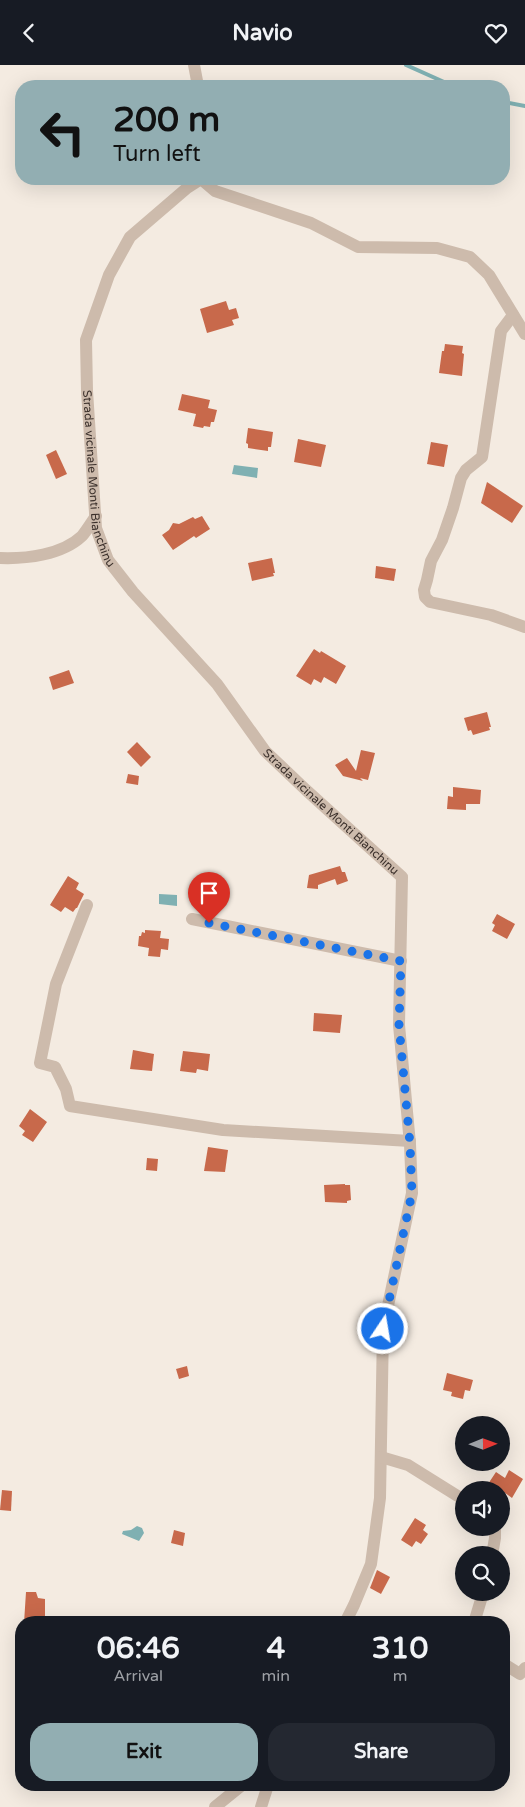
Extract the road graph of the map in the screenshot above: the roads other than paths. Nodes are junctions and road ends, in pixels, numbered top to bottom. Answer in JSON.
{"nodes":[{"id":1,"x":194,"y":65,"type":"edge"},
{"id":2,"x":197,"y":80,"type":"edge"},
{"id":3,"x":192,"y":185,"type":"edge"},
{"id":4,"x":208,"y":185,"type":"edge"},
{"id":5,"x":513,"y":315,"type":"junction"},
{"id":6,"x":525,"y":333,"type":"edge"},
{"id":7,"x":96,"y":516,"type":"junction"},
{"id":8,"x":0,"y":559,"type":"edge"},
{"id":9,"x":525,"y":627,"type":"edge"},
{"id":10,"x":87,"y":905,"type":"dead end"},
{"id":11,"x":192,"y":919,"type":"dead end"},
{"id":12,"x":401,"y":961,"type":"junction"},
{"id":13,"x":410,"y":1141,"type":"junction"},
{"id":14,"x":382,"y":1457,"type":"junction"},
{"id":15,"x":455,"y":1494,"type":"edge"},
{"id":16,"x":480,"y":1601,"type":"edge"},
{"id":17,"x":348,"y":1616,"type":"edge"},
{"id":18,"x":476,"y":1616,"type":"edge"},
{"id":19,"x":510,"y":1668,"type":"edge"},
{"id":20,"x":525,"y":1668,"type":"edge"},
{"id":21,"x":235,"y":1791,"type":"edge"},
{"id":22,"x":258,"y":1791,"type":"edge"},
{"id":23,"x":266,"y":1791,"type":"edge"},
{"id":24,"x":215,"y":1807,"type":"edge"},
{"id":25,"x":253,"y":1807,"type":"edge"},
{"id":26,"x":261,"y":1807,"type":"edge"}],
"edges":[{"from":1,"to":2,"type":"street"},
{"from":3,"to":7,"type":"street","name":"Strada vicinale Monti Bianchinu"},
{"from":4,"to":5,"type":"street"},
{"from":5,"to":6,"type":"street"},
{"from":5,"to":9,"type":"street"},
{"from":7,"to":8,"type":"street"},
{"from":7,"to":12,"type":"street","name":"Strada vicinale Monti Bianchinu"},
{"from":10,"to":13,"type":"street"},
{"from":11,"to":12,"type":"street"},
{"from":12,"to":13,"type":"street","name":"Strada vicinale Monti Bianchinu"},
{"from":13,"to":14,"type":"street","name":"Strada vicinale Monti Bianchinu"},
{"from":14,"to":15,"type":"street"},
{"from":14,"to":17,"type":"street","name":"Strada vicinale Monti Bianchinu"},
{"from":16,"to":18,"type":"street"},
{"from":19,"to":20,"type":"street"},
{"from":21,"to":24,"type":"street"},
{"from":22,"to":25,"type":"street"},
{"from":23,"to":26,"type":"street"}]}
